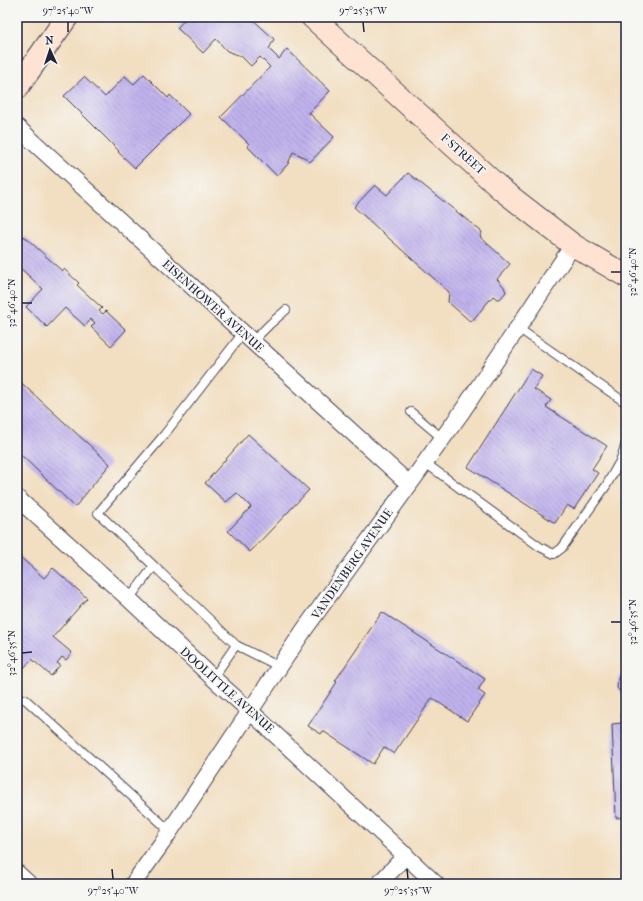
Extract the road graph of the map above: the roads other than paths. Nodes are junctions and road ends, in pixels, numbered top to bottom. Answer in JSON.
{"nodes":[{"id":1,"x":67,"y":17,"type":"edge"},
{"id":2,"x":312,"y":17,"type":"edge"},
{"id":3,"x":17,"y":88,"type":"edge"},
{"id":4,"x":17,"y":127,"type":"edge"},
{"id":5,"x":573,"y":246,"type":"junction"},
{"id":6,"x":626,"y":276,"type":"edge"},
{"id":7,"x":286,"y":310,"type":"dead end"},
{"id":8,"x":518,"y":328,"type":"junction"},
{"id":9,"x":248,"y":338,"type":"junction"},
{"id":10,"x":626,"y":403,"type":"edge"},
{"id":11,"x":411,"y":412,"type":"dead end"},
{"id":12,"x":442,"y":438,"type":"junction"},
{"id":13,"x":626,"y":443,"type":"edge"},
{"id":14,"x":424,"y":462,"type":"junction"},
{"id":15,"x":409,"y":484,"type":"junction"},
{"id":16,"x":17,"y":498,"type":"edge"},
{"id":17,"x":154,"y":566,"type":"junction"},
{"id":18,"x":128,"y":599,"type":"junction"},
{"id":19,"x":236,"y":645,"type":"junction"},
{"id":20,"x":280,"y":667,"type":"junction"},
{"id":21,"x":213,"y":678,"type":"junction"},
{"id":22,"x":17,"y":697,"type":"edge"},
{"id":23,"x":251,"y":712,"type":"junction"},
{"id":24,"x":170,"y":831,"type":"junction"},
{"id":25,"x":406,"y":856,"type":"junction"},
{"id":26,"x":17,"y":872,"type":"edge"},
{"id":27,"x":29,"y":884,"type":"edge"},
{"id":28,"x":133,"y":884,"type":"edge"},
{"id":29,"x":379,"y":884,"type":"edge"},
{"id":30,"x":436,"y":884,"type":"edge"}],
"edges":[{"from":1,"to":3,"type":"street"},
{"from":2,"to":5,"type":"street","name":"F STREET"},
{"from":4,"to":9,"type":"street","name":"EISENHOWER AVENUE"},
{"from":5,"to":6,"type":"street","name":"F STREET"},
{"from":5,"to":8,"type":"street","name":"VANDENBERG AVENUE"},
{"from":7,"to":9,"type":"lane"},
{"from":8,"to":10,"type":"lane"},
{"from":8,"to":12,"type":"street","name":"VANDENBERG AVENUE"},
{"from":9,"to":15,"type":"street","name":"EISENHOWER AVENUE"},
{"from":9,"to":17,"type":"lane"},
{"from":11,"to":12,"type":"lane"},
{"from":12,"to":14,"type":"street","name":"VANDENBERG AVENUE"},
{"from":13,"to":14,"type":"lane"},
{"from":14,"to":15,"type":"street","name":"VANDENBERG AVENUE"},
{"from":15,"to":20,"type":"street","name":"VANDENBERG AVENUE"},
{"from":16,"to":18,"type":"street","name":"DOOLITTLE AVENUE"},
{"from":17,"to":18,"type":"lane"},
{"from":17,"to":19,"type":"lane"},
{"from":18,"to":21,"type":"street","name":"DOOLITTLE AVENUE"},
{"from":19,"to":20,"type":"lane"},
{"from":19,"to":21,"type":"lane"},
{"from":20,"to":23,"type":"street","name":"VANDENBERG AVENUE"},
{"from":21,"to":23,"type":"street","name":"DOOLITTLE AVENUE"},
{"from":22,"to":24,"type":"lane"},
{"from":23,"to":24,"type":"street","name":"VANDENBERG AVENUE"},
{"from":23,"to":25,"type":"street","name":"DOOLITTLE AVENUE"},
{"from":24,"to":28,"type":"street","name":"VANDENBERG AVENUE"},
{"from":25,"to":29,"type":"street"},
{"from":25,"to":30,"type":"street","name":"DOOLITTLE AVENUE"},
{"from":26,"to":27,"type":"street"}]}
